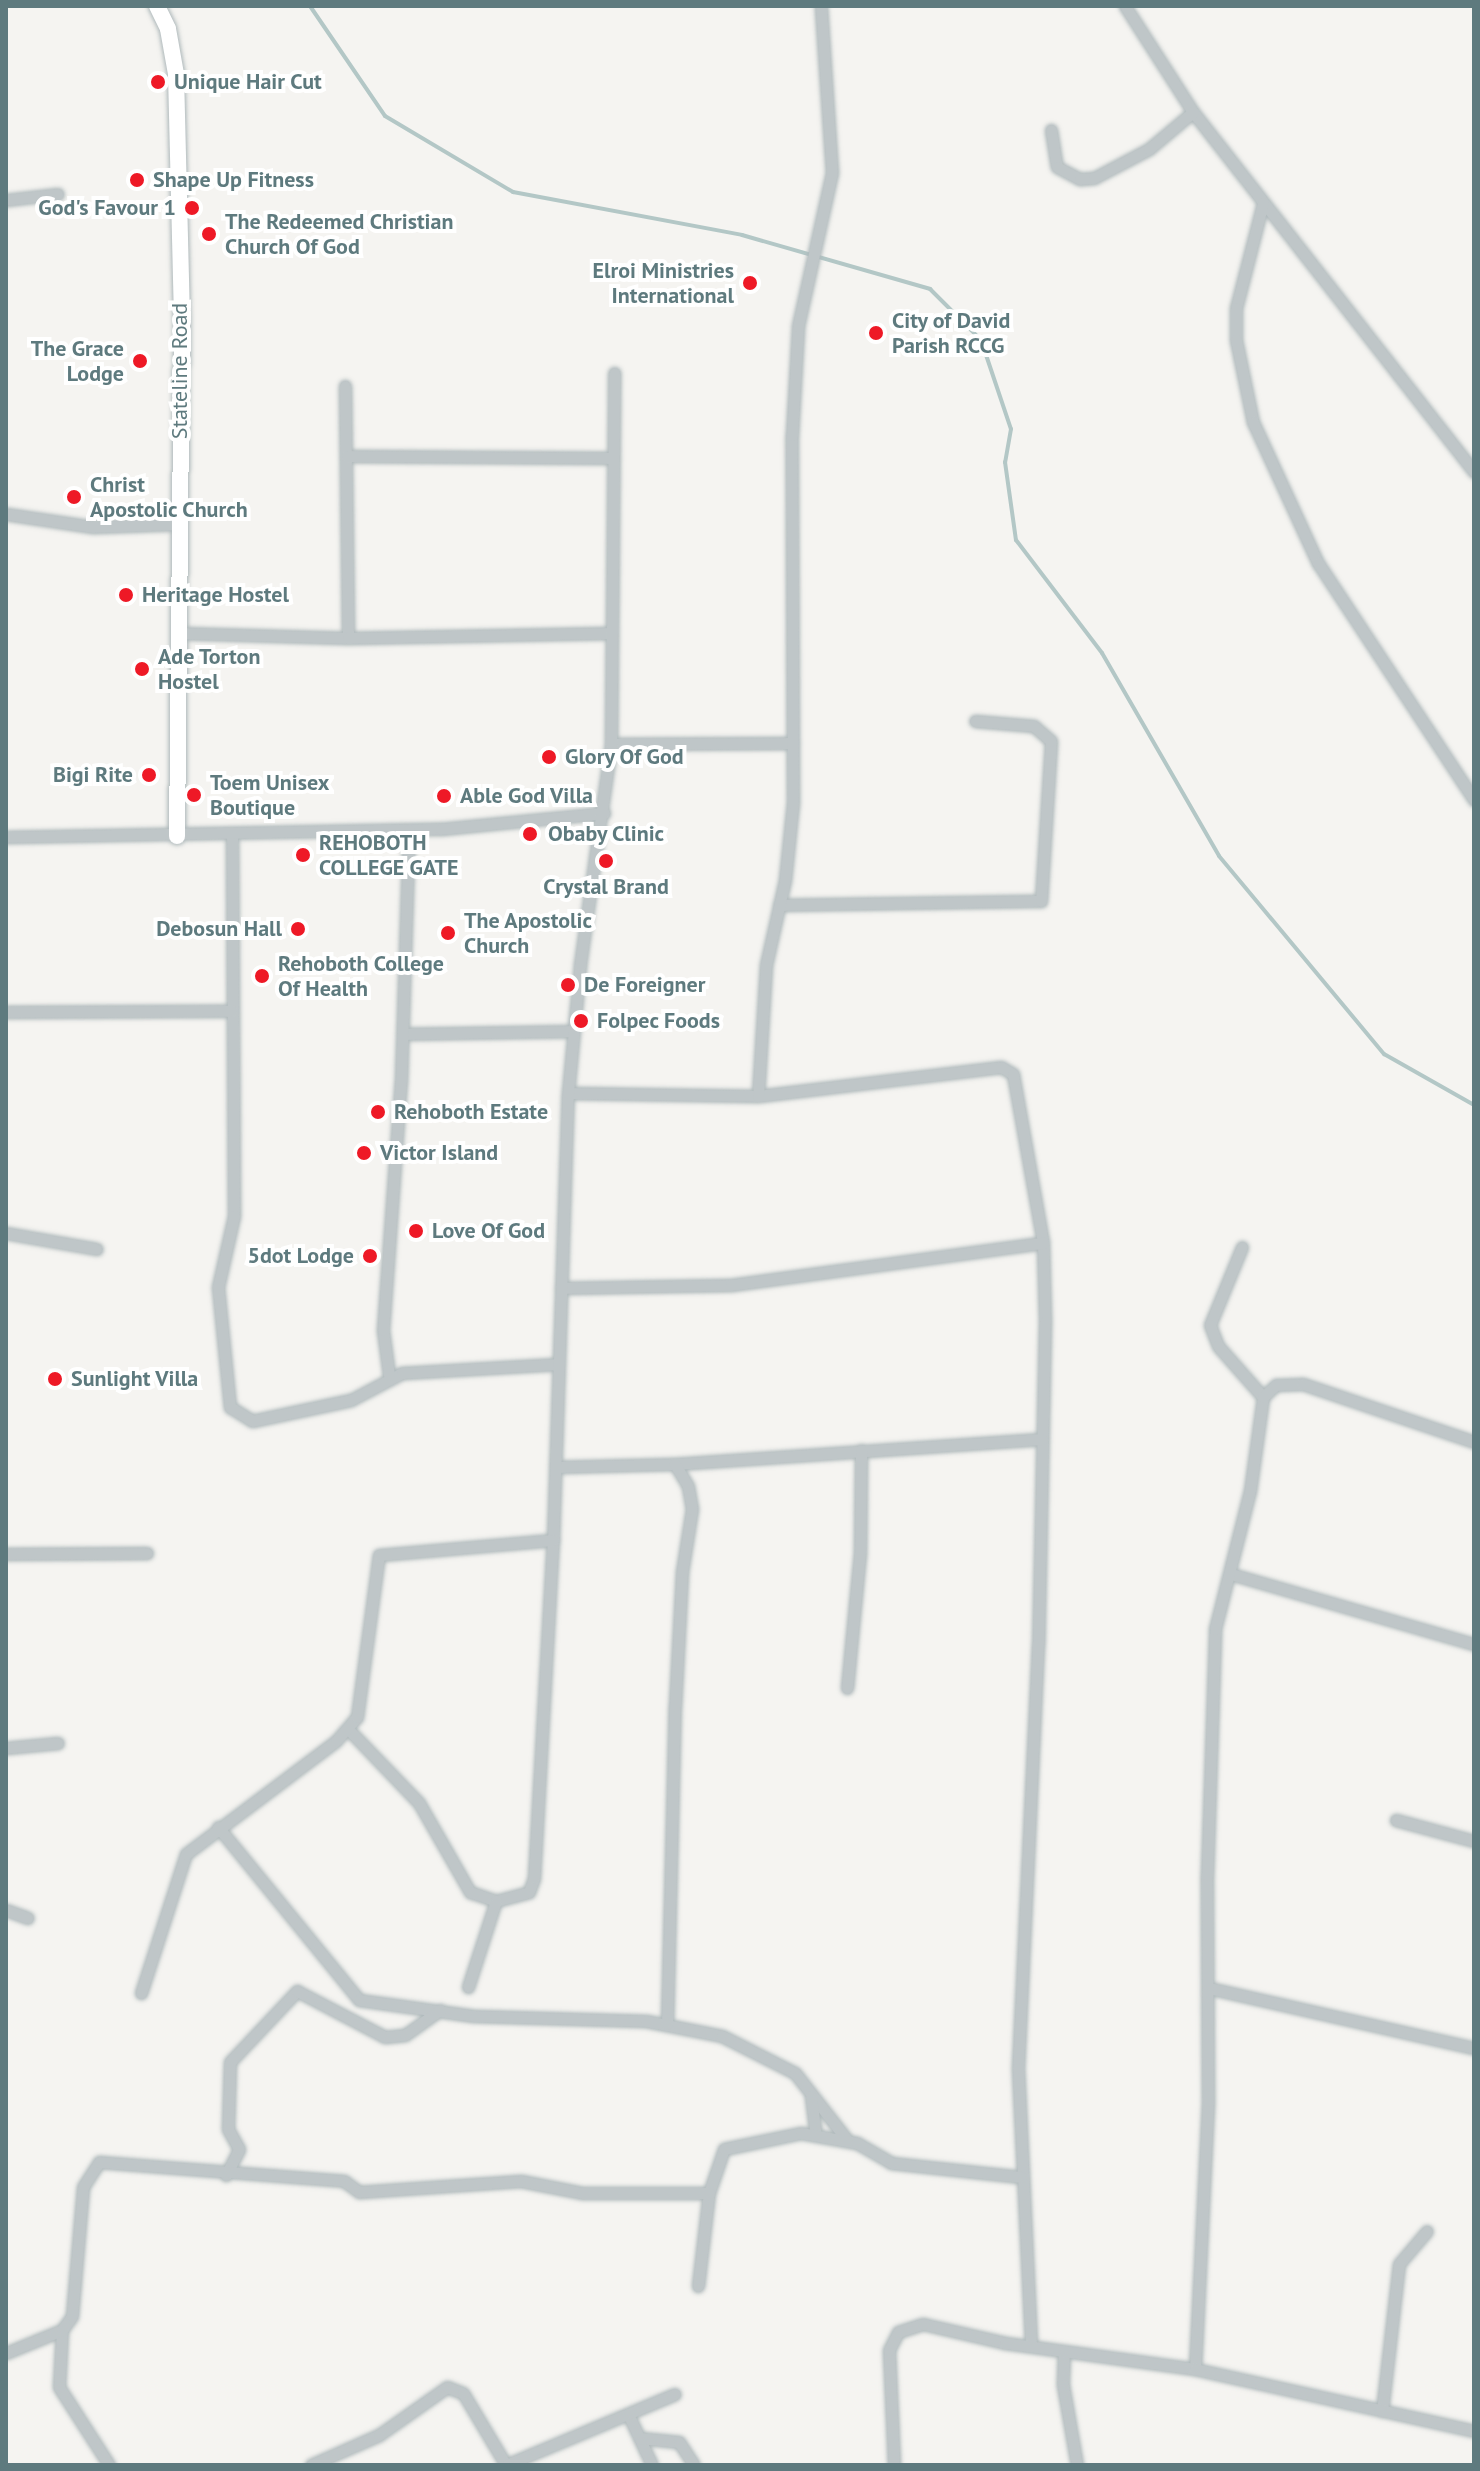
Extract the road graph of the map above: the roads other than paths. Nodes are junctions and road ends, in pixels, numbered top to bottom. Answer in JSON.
{"nodes":[{"id":1,"x":157,"y":6,"type":"edge"},
{"id":2,"x":821,"y":6,"type":"edge"},
{"id":3,"x":1125,"y":6,"type":"edge"},
{"id":4,"x":1193,"y":112,"type":"junction"},
{"id":5,"x":1051,"y":130,"type":"dead end"},
{"id":6,"x":58,"y":194,"type":"dead end"},
{"id":7,"x":6,"y":200,"type":"edge"},
{"id":8,"x":1263,"y":203,"type":"junction"},
{"id":9,"x":614,"y":373,"type":"dead end"},
{"id":10,"x":345,"y":386,"type":"dead end"},
{"id":11,"x":347,"y":456,"type":"junction"},
{"id":12,"x":613,"y":458,"type":"junction"},
{"id":13,"x":1474,"y":472,"type":"edge"},
{"id":14,"x":6,"y":514,"type":"edge"},
{"id":15,"x":179,"y":524,"type":"junction"},
{"id":16,"x":177,"y":633,"type":"junction"},
{"id":17,"x":612,"y":633,"type":"junction"},
{"id":18,"x":348,"y":638,"type":"junction"},
{"id":19,"x":975,"y":721,"type":"dead end"},
{"id":20,"x":793,"y":743,"type":"junction"},
{"id":21,"x":611,"y":744,"type":"junction"},
{"id":22,"x":1474,"y":800,"type":"edge"},
{"id":23,"x":604,"y":813,"type":"junction"},
{"id":24,"x":409,"y":830,"type":"junction"},
{"id":25,"x":232,"y":834,"type":"junction"},
{"id":26,"x":177,"y":836,"type":"junction"},
{"id":27,"x":6,"y":837,"type":"edge"},
{"id":28,"x":779,"y":905,"type":"junction"},
{"id":29,"x":231,"y":1011,"type":"junction"},
{"id":30,"x":6,"y":1012,"type":"edge"},
{"id":31,"x":574,"y":1031,"type":"junction"},
{"id":32,"x":403,"y":1034,"type":"junction"},
{"id":33,"x":568,"y":1093,"type":"junction"},
{"id":34,"x":758,"y":1096,"type":"junction"},
{"id":35,"x":6,"y":1233,"type":"edge"},
{"id":36,"x":1043,"y":1243,"type":"junction"},
{"id":37,"x":1242,"y":1247,"type":"dead end"},
{"id":38,"x":97,"y":1249,"type":"dead end"},
{"id":39,"x":561,"y":1288,"type":"junction"},
{"id":40,"x":559,"y":1364,"type":"junction"},
{"id":41,"x":389,"y":1375,"type":"junction"},
{"id":42,"x":1263,"y":1397,"type":"junction"},
{"id":43,"x":1042,"y":1439,"type":"junction"},
{"id":44,"x":1474,"y":1442,"type":"edge"},
{"id":45,"x":861,"y":1450,"type":"junction"},
{"id":46,"x":675,"y":1464,"type":"junction"},
{"id":47,"x":556,"y":1467,"type":"junction"},
{"id":48,"x":553,"y":1540,"type":"junction"},
{"id":49,"x":147,"y":1553,"type":"dead end"},
{"id":50,"x":6,"y":1554,"type":"edge"},
{"id":51,"x":1231,"y":1574,"type":"junction"},
{"id":52,"x":1474,"y":1644,"type":"edge"},
{"id":53,"x":847,"y":1688,"type":"dead end"},
{"id":54,"x":349,"y":1730,"type":"junction"},
{"id":55,"x":58,"y":1743,"type":"dead end"},
{"id":56,"x":6,"y":1748,"type":"edge"},
{"id":57,"x":1396,"y":1820,"type":"dead end"},
{"id":58,"x":218,"y":1827,"type":"junction"},
{"id":59,"x":1474,"y":1841,"type":"edge"},
{"id":60,"x":496,"y":1901,"type":"junction"},
{"id":61,"x":6,"y":1910,"type":"edge"},
{"id":62,"x":28,"y":1918,"type":"dead end"},
{"id":63,"x":468,"y":1987,"type":"dead end"},
{"id":64,"x":1209,"y":1988,"type":"junction"},
{"id":65,"x":141,"y":1993,"type":"dead end"},
{"id":66,"x":440,"y":2010,"type":"junction"},
{"id":67,"x":667,"y":2024,"type":"junction"},
{"id":68,"x":1474,"y":2048,"type":"edge"},
{"id":69,"x":811,"y":2096,"type":"junction"},
{"id":70,"x":816,"y":2135,"type":"junction"},
{"id":71,"x":848,"y":2141,"type":"junction"},
{"id":72,"x":226,"y":2175,"type":"junction"},
{"id":73,"x":1021,"y":2177,"type":"junction"},
{"id":74,"x":709,"y":2193,"type":"junction"},
{"id":75,"x":1427,"y":2231,"type":"dead end"},
{"id":76,"x":698,"y":2286,"type":"dead end"},
{"id":77,"x":62,"y":2330,"type":"junction"},
{"id":78,"x":1031,"y":2346,"type":"junction"},
{"id":79,"x":1064,"y":2351,"type":"junction"},
{"id":80,"x":6,"y":2353,"type":"edge"},
{"id":81,"x":1195,"y":2369,"type":"junction"},
{"id":82,"x":675,"y":2394,"type":"dead end"},
{"id":83,"x":1382,"y":2411,"type":"junction"},
{"id":84,"x":629,"y":2416,"type":"junction"},
{"id":85,"x":1474,"y":2431,"type":"edge"},
{"id":86,"x":640,"y":2438,"type":"junction"},
{"id":87,"x":109,"y":2465,"type":"edge"},
{"id":88,"x":311,"y":2465,"type":"edge"},
{"id":89,"x":506,"y":2465,"type":"edge"},
{"id":90,"x":652,"y":2465,"type":"edge"},
{"id":91,"x":694,"y":2465,"type":"edge"},
{"id":92,"x":894,"y":2465,"type":"edge"},
{"id":93,"x":1077,"y":2465,"type":"edge"}],
"edges":[{"from":1,"to":15,"type":"street","name":"Stateline Road"},
{"from":2,"to":20,"type":"street"},
{"from":3,"to":4,"type":"street"},
{"from":4,"to":5,"type":"street"},
{"from":4,"to":8,"type":"street"},
{"from":6,"to":7,"type":"street"},
{"from":8,"to":13,"type":"street"},
{"from":8,"to":22,"type":"street"},
{"from":9,"to":12,"type":"street"},
{"from":10,"to":11,"type":"street"},
{"from":11,"to":12,"type":"street"},
{"from":11,"to":18,"type":"street"},
{"from":12,"to":17,"type":"street"},
{"from":14,"to":15,"type":"street"},
{"from":15,"to":16,"type":"street","name":"Stateline Road"},
{"from":16,"to":18,"type":"street"},
{"from":16,"to":26,"type":"street","name":"Stateline Road"},
{"from":17,"to":18,"type":"street"},
{"from":17,"to":21,"type":"street"},
{"from":19,"to":28,"type":"street"},
{"from":20,"to":21,"type":"street"},
{"from":20,"to":28,"type":"street"},
{"from":21,"to":23,"type":"street"},
{"from":23,"to":24,"type":"street"},
{"from":23,"to":31,"type":"street"},
{"from":24,"to":25,"type":"street"},
{"from":24,"to":32,"type":"street"},
{"from":25,"to":26,"type":"street"},
{"from":25,"to":29,"type":"street"},
{"from":26,"to":27,"type":"street"},
{"from":28,"to":34,"type":"street"},
{"from":29,"to":30,"type":"street"},
{"from":29,"to":41,"type":"street"},
{"from":31,"to":32,"type":"street"},
{"from":31,"to":33,"type":"street"},
{"from":32,"to":41,"type":"street"},
{"from":33,"to":34,"type":"street"},
{"from":33,"to":39,"type":"street"},
{"from":34,"to":36,"type":"street"},
{"from":35,"to":38,"type":"street"},
{"from":36,"to":39,"type":"street"},
{"from":36,"to":43,"type":"street"},
{"from":37,"to":42,"type":"street"},
{"from":39,"to":40,"type":"street"},
{"from":40,"to":41,"type":"street"},
{"from":40,"to":47,"type":"street"},
{"from":42,"to":44,"type":"street"},
{"from":42,"to":51,"type":"street"},
{"from":43,"to":45,"type":"street"},
{"from":43,"to":73,"type":"street"},
{"from":45,"to":46,"type":"street"},
{"from":45,"to":53,"type":"street"},
{"from":46,"to":47,"type":"street"},
{"from":46,"to":67,"type":"street"},
{"from":47,"to":48,"type":"street"},
{"from":48,"to":54,"type":"street"},
{"from":48,"to":60,"type":"street"},
{"from":49,"to":50,"type":"street"},
{"from":51,"to":52,"type":"street"},
{"from":51,"to":64,"type":"street"},
{"from":54,"to":58,"type":"street"},
{"from":54,"to":60,"type":"street"},
{"from":55,"to":56,"type":"street"},
{"from":57,"to":59,"type":"street"},
{"from":58,"to":65,"type":"street"},
{"from":58,"to":66,"type":"street"},
{"from":60,"to":63,"type":"street"},
{"from":61,"to":62,"type":"street"},
{"from":64,"to":68,"type":"street"},
{"from":64,"to":81,"type":"street"},
{"from":66,"to":67,"type":"street"},
{"from":66,"to":72,"type":"street"},
{"from":67,"to":69,"type":"street"},
{"from":69,"to":70,"type":"street"},
{"from":69,"to":71,"type":"street"},
{"from":70,"to":71,"type":"street"},
{"from":70,"to":74,"type":"street"},
{"from":71,"to":73,"type":"street"},
{"from":72,"to":74,"type":"street"},
{"from":72,"to":77,"type":"street"},
{"from":73,"to":78,"type":"street"},
{"from":74,"to":76,"type":"street"},
{"from":75,"to":83,"type":"street"},
{"from":77,"to":80,"type":"street"},
{"from":77,"to":87,"type":"street"},
{"from":78,"to":79,"type":"street"},
{"from":78,"to":92,"type":"street"},
{"from":79,"to":81,"type":"street"},
{"from":79,"to":93,"type":"street"},
{"from":81,"to":83,"type":"street"},
{"from":82,"to":84,"type":"street"},
{"from":83,"to":85,"type":"street"},
{"from":84,"to":86,"type":"street"},
{"from":84,"to":89,"type":"street"},
{"from":86,"to":90,"type":"street"},
{"from":86,"to":91,"type":"street"},
{"from":88,"to":89,"type":"street"}]}
